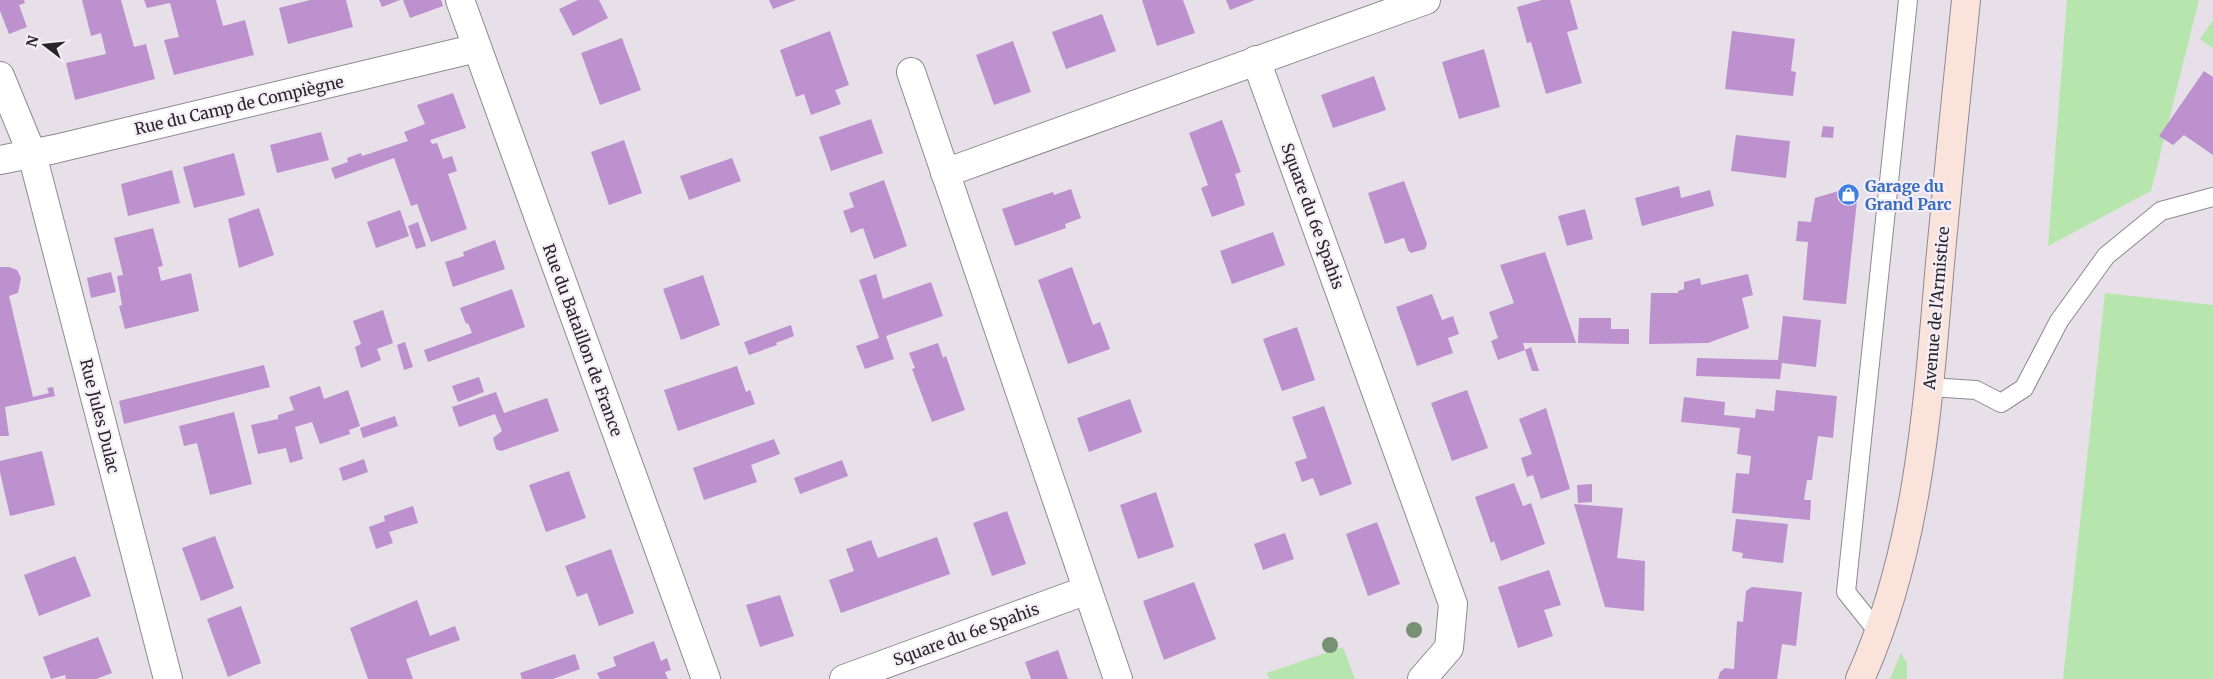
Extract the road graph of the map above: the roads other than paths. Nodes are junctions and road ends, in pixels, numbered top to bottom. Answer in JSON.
{"nodes":[{"id":1,"x":460,"y":0,"type":"edge"},
{"id":2,"x":1426,"y":0,"type":"edge"},
{"id":3,"x":1908,"y":0,"type":"edge"},
{"id":4,"x":1966,"y":0,"type":"edge"},
{"id":5,"x":477,"y":48,"type":"junction"},
{"id":6,"x":1256,"y":60,"type":"junction"},
{"id":7,"x":911,"y":72,"type":"dead end"},
{"id":8,"x":0,"y":76,"type":"edge"},
{"id":9,"x":32,"y":154,"type":"junction"},
{"id":10,"x":0,"y":160,"type":"edge"},
{"id":11,"x":945,"y":173,"type":"junction"},
{"id":12,"x":2213,"y":197,"type":"edge"},
{"id":13,"x":1930,"y":387,"type":"junction"},
{"id":14,"x":1087,"y":590,"type":"junction"},
{"id":15,"x":1878,"y":632,"type":"junction"},
{"id":16,"x":168,"y":679,"type":"edge"},
{"id":17,"x":706,"y":679,"type":"edge"},
{"id":18,"x":844,"y":679,"type":"edge"},
{"id":19,"x":1118,"y":679,"type":"edge"},
{"id":20,"x":1422,"y":679,"type":"edge"},
{"id":21,"x":1860,"y":679,"type":"edge"}],
"edges":[{"from":1,"to":5,"type":"street","name":"Rue du Bataillon de France"},
{"from":2,"to":6,"type":"street"},
{"from":3,"to":15,"type":"lane"},
{"from":4,"to":13,"type":"main road","name":"Avenue de l'Armistice"},
{"from":5,"to":9,"type":"street","name":"Rue du Camp de Compiègne"},
{"from":5,"to":17,"type":"street","name":"Rue du Bataillon de France"},
{"from":6,"to":11,"type":"street"},
{"from":6,"to":20,"type":"street","name":"Square du 6e Spahis"},
{"from":7,"to":11,"type":"street"},
{"from":8,"to":9,"type":"street","name":"Rue Jules Dulac"},
{"from":9,"to":10,"type":"street","name":"Rue du Camp de Compiègne"},
{"from":9,"to":16,"type":"street","name":"Rue Jules Dulac"},
{"from":11,"to":14,"type":"street"},
{"from":12,"to":13,"type":"lane"},
{"from":13,"to":15,"type":"main road","name":"Avenue de l'Armistice"},
{"from":14,"to":18,"type":"street","name":"Square du 6e Spahis"},
{"from":14,"to":19,"type":"street"},
{"from":15,"to":21,"type":"main road","name":"Avenue de l'Armistice"}]}
